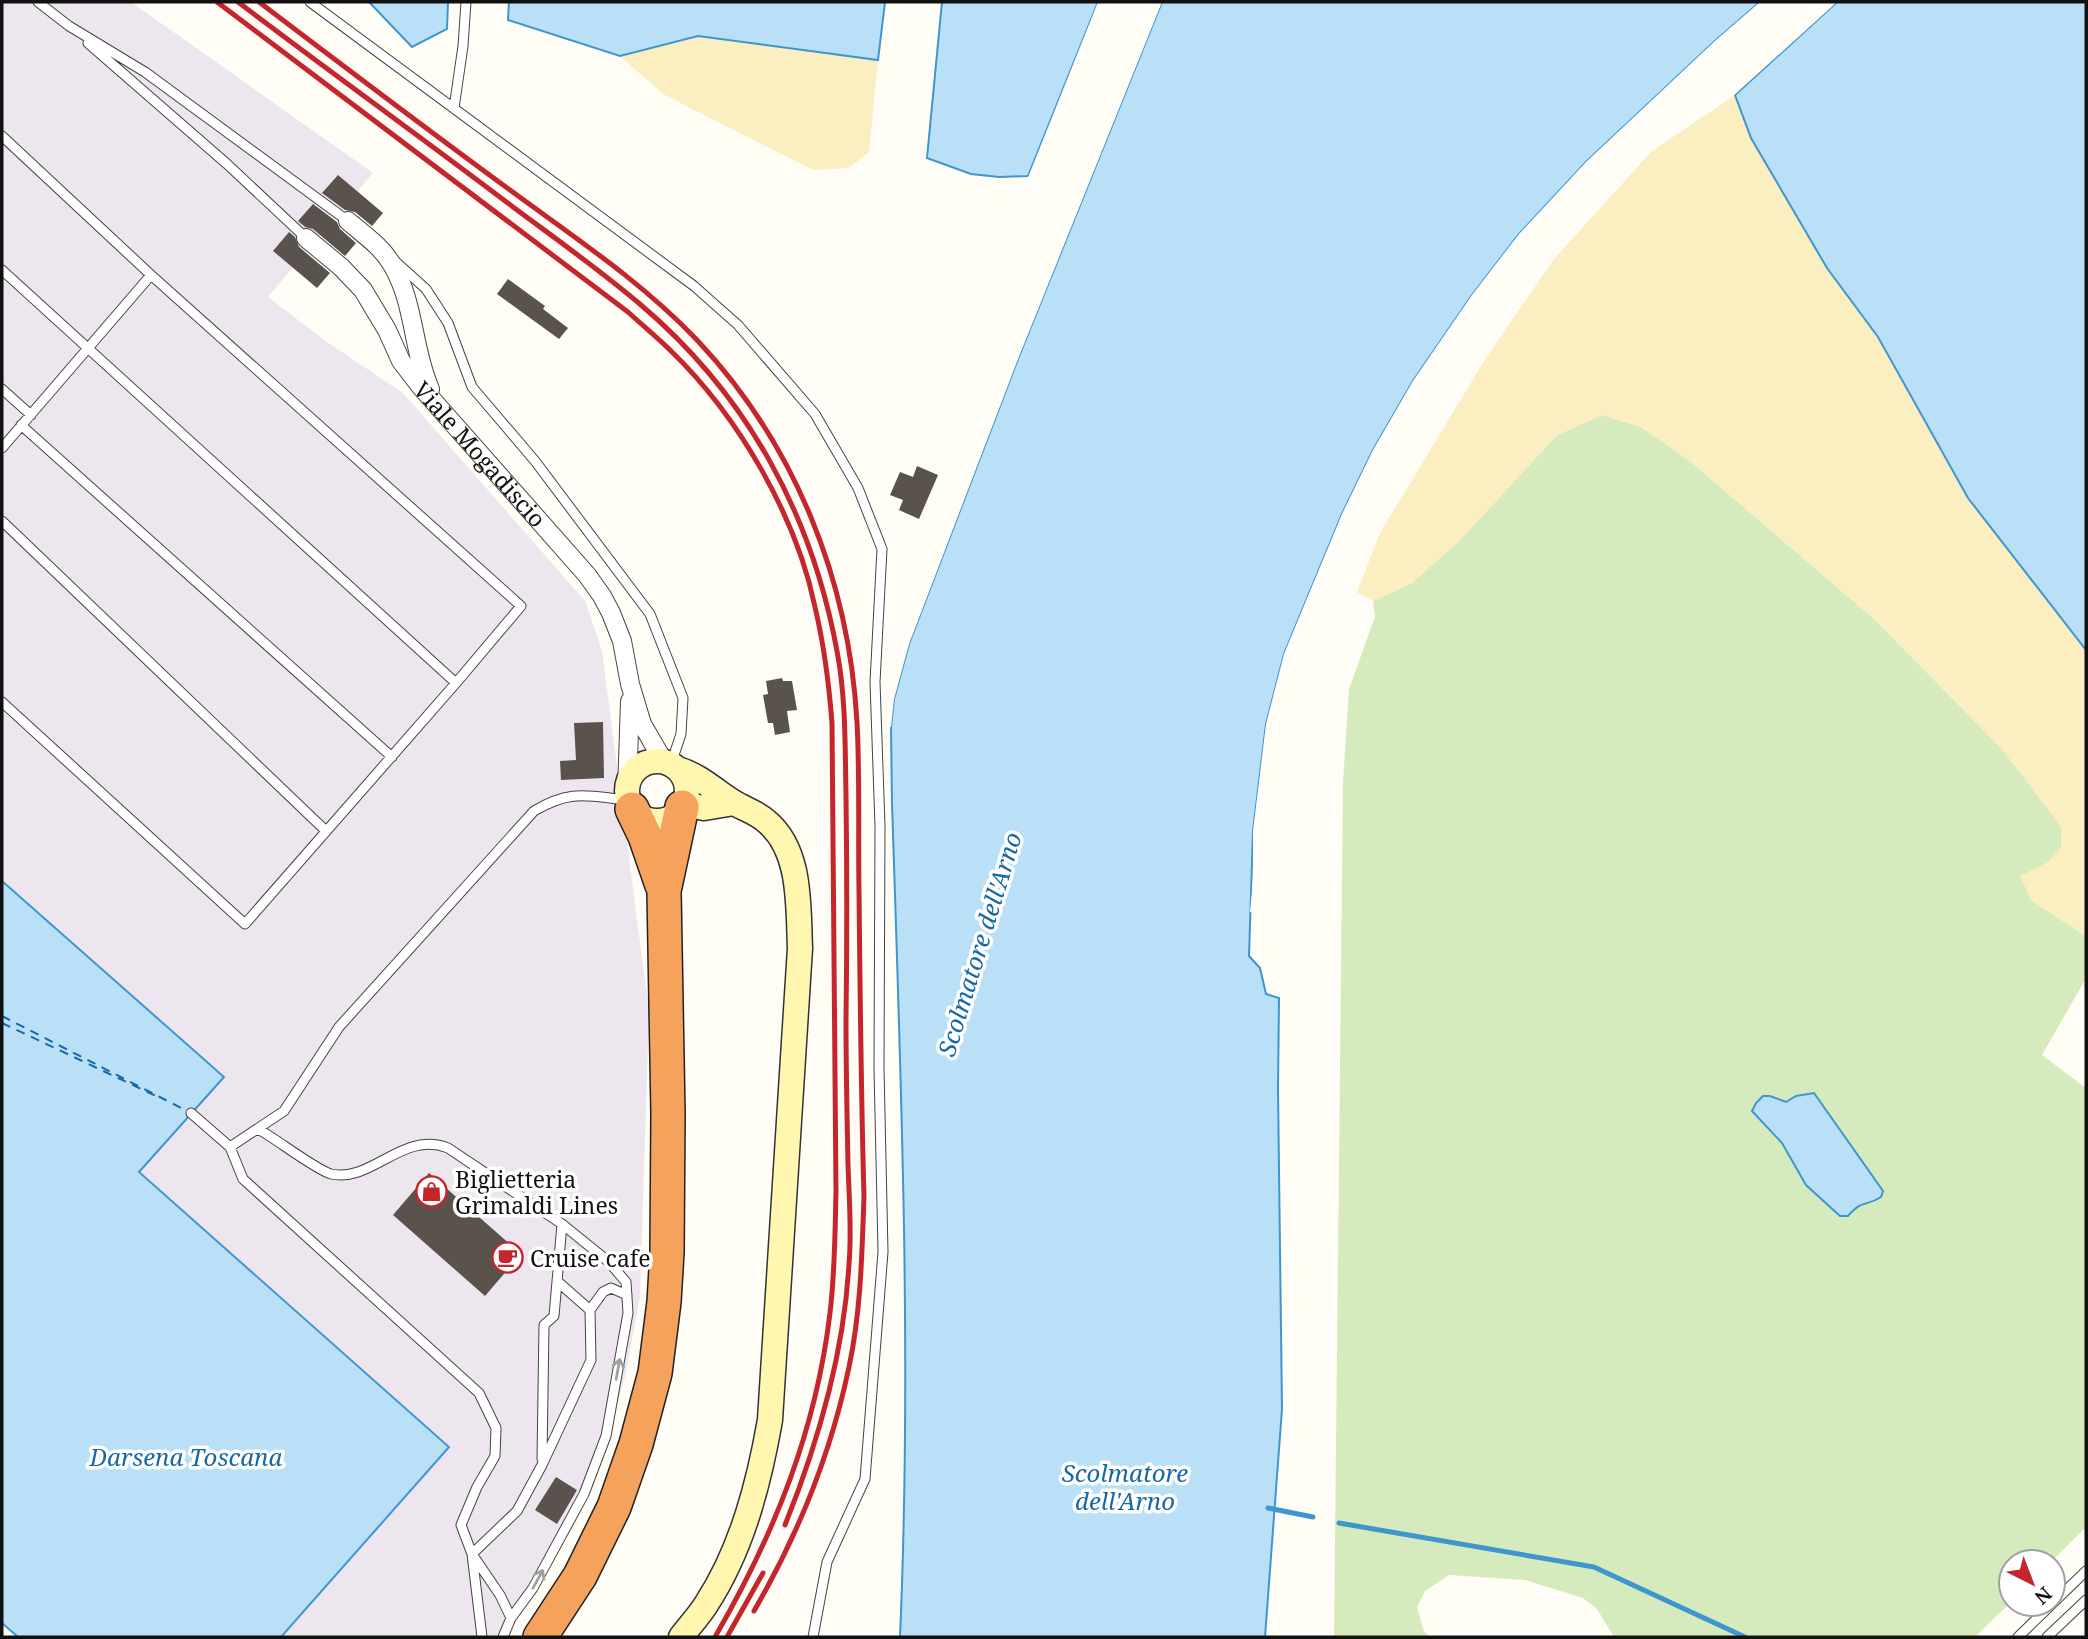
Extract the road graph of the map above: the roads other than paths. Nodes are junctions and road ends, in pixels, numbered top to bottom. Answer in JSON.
{"nodes":[{"id":1,"x":38,"y":2,"type":"edge"},
{"id":2,"x":310,"y":2,"type":"edge"},
{"id":3,"x":466,"y":2,"type":"edge"},
{"id":4,"x":69,"y":26,"type":"junction"},
{"id":5,"x":454,"y":108,"type":"junction"},
{"id":6,"x":2,"y":136,"type":"edge"},
{"id":7,"x":348,"y":221,"type":"joint"},
{"id":8,"x":306,"y":238,"type":"joint"},
{"id":9,"x":374,"y":243,"type":"junction"},
{"id":10,"x":2,"y":270,"type":"edge"},
{"id":11,"x":151,"y":275,"type":"junction"},
{"id":12,"x":89,"y":348,"type":"junction"},
{"id":13,"x":2,"y":389,"type":"edge"},
{"id":14,"x":436,"y":402,"type":"junction"},
{"id":15,"x":31,"y":415,"type":"junction"},
{"id":16,"x":22,"y":425,"type":"junction"},
{"id":17,"x":2,"y":448,"type":"edge"},
{"id":18,"x":2,"y":521,"type":"edge"},
{"id":19,"x":456,"y":683,"type":"junction"},
{"id":20,"x":630,"y":684,"type":"junction"},
{"id":21,"x":2,"y":702,"type":"edge"},
{"id":22,"x":392,"y":757,"type":"junction"},
{"id":23,"x":671,"y":765,"type":"junction"},
{"id":24,"x":629,"y":800,"type":"junction"},
{"id":25,"x":734,"y":803,"type":"junction"},
{"id":26,"x":683,"y":806,"type":"junction"},
{"id":27,"x":326,"y":831,"type":"junction"},
{"id":28,"x":664,"y":891,"type":"junction"},
{"id":29,"x":191,"y":1114,"type":"dead end"},
{"id":30,"x":258,"y":1129,"type":"junction"},
{"id":31,"x":230,"y":1147,"type":"junction"},
{"id":32,"x":562,"y":1224,"type":"junction"},
{"id":33,"x":557,"y":1281,"type":"junction"},
{"id":34,"x":627,"y":1294,"type":"junction"},
{"id":35,"x":590,"y":1310,"type":"junction"},
{"id":36,"x":542,"y":1465,"type":"junction"},
{"id":37,"x":472,"y":1554,"type":"junction"},
{"id":38,"x":2086,"y":1571,"type":"edge"},
{"id":39,"x":2067,"y":1590,"type":"edge"},
{"id":40,"x":2086,"y":1600,"type":"edge"},
{"id":41,"x":511,"y":1618,"type":"junction"},
{"id":42,"x":2038,"y":1618,"type":"edge"},
{"id":43,"x":482,"y":1637,"type":"edge"},
{"id":44,"x":503,"y":1637,"type":"edge"},
{"id":45,"x":540,"y":1637,"type":"edge"},
{"id":46,"x":681,"y":1637,"type":"edge"},
{"id":47,"x":813,"y":1637,"type":"edge"},
{"id":48,"x":2018,"y":1637,"type":"edge"},
{"id":49,"x":2047,"y":1637,"type":"edge"}],
"edges":[{"from":1,"to":4,"type":"lane"},
{"from":2,"to":5,"type":"lane"},
{"from":3,"to":5,"type":"lane"},
{"from":4,"to":7,"type":"lane"},
{"from":4,"to":8,"type":"lane"},
{"from":5,"to":47,"type":"lane"},
{"from":6,"to":11,"type":"lane"},
{"from":7,"to":9,"type":"street"},
{"from":8,"to":14,"type":"street","name":"Viale Mogadiscio"},
{"from":9,"to":14,"type":"street"},
{"from":9,"to":23,"type":"lane"},
{"from":10,"to":12,"type":"lane"},
{"from":11,"to":12,"type":"lane"},
{"from":11,"to":19,"type":"lane"},
{"from":12,"to":15,"type":"lane"},
{"from":12,"to":19,"type":"lane"},
{"from":13,"to":15,"type":"lane"},
{"from":14,"to":20,"type":"street","name":"Viale Mogadiscio"},
{"from":15,"to":16,"type":"lane"},
{"from":16,"to":17,"type":"lane"},
{"from":16,"to":22,"type":"lane"},
{"from":18,"to":27,"type":"lane"},
{"from":19,"to":22,"type":"lane"},
{"from":20,"to":23,"type":"street","name":"Viale Mogadiscio"},
{"from":20,"to":24,"type":"street","name":"Viale Mogadiscio"},
{"from":21,"to":27,"type":"lane"},
{"from":22,"to":27,"type":"lane"},
{"from":23,"to":24,"type":"street"},
{"from":23,"to":25,"type":"street"},
{"from":23,"to":26,"type":"street","name":"Viale Mogadiscio"},
{"from":24,"to":26,"type":"street"},
{"from":24,"to":28,"type":"highway"},
{"from":24,"to":30,"type":"lane"},
{"from":25,"to":26,"type":"street"},
{"from":25,"to":46,"type":"street"},
{"from":26,"to":28,"type":"highway"},
{"from":28,"to":45,"type":"highway"},
{"from":29,"to":31,"type":"lane"},
{"from":30,"to":31,"type":"lane"},
{"from":30,"to":32,"type":"lane"},
{"from":31,"to":37,"type":"lane"},
{"from":32,"to":33,"type":"lane"},
{"from":32,"to":34,"type":"lane"},
{"from":33,"to":35,"type":"lane"},
{"from":33,"to":36,"type":"lane"},
{"from":34,"to":35,"type":"lane"},
{"from":41,"to":34,"type":"lane","one_way":true},
{"from":35,"to":36,"type":"lane"},
{"from":36,"to":37,"type":"lane"},
{"from":37,"to":41,"type":"lane"},
{"from":37,"to":43,"type":"lane"},
{"from":38,"to":39,"type":"lane"},
{"from":40,"to":49,"type":"lane"},
{"from":41,"to":44,"type":"lane"},
{"from":42,"to":48,"type":"lane"}]}
